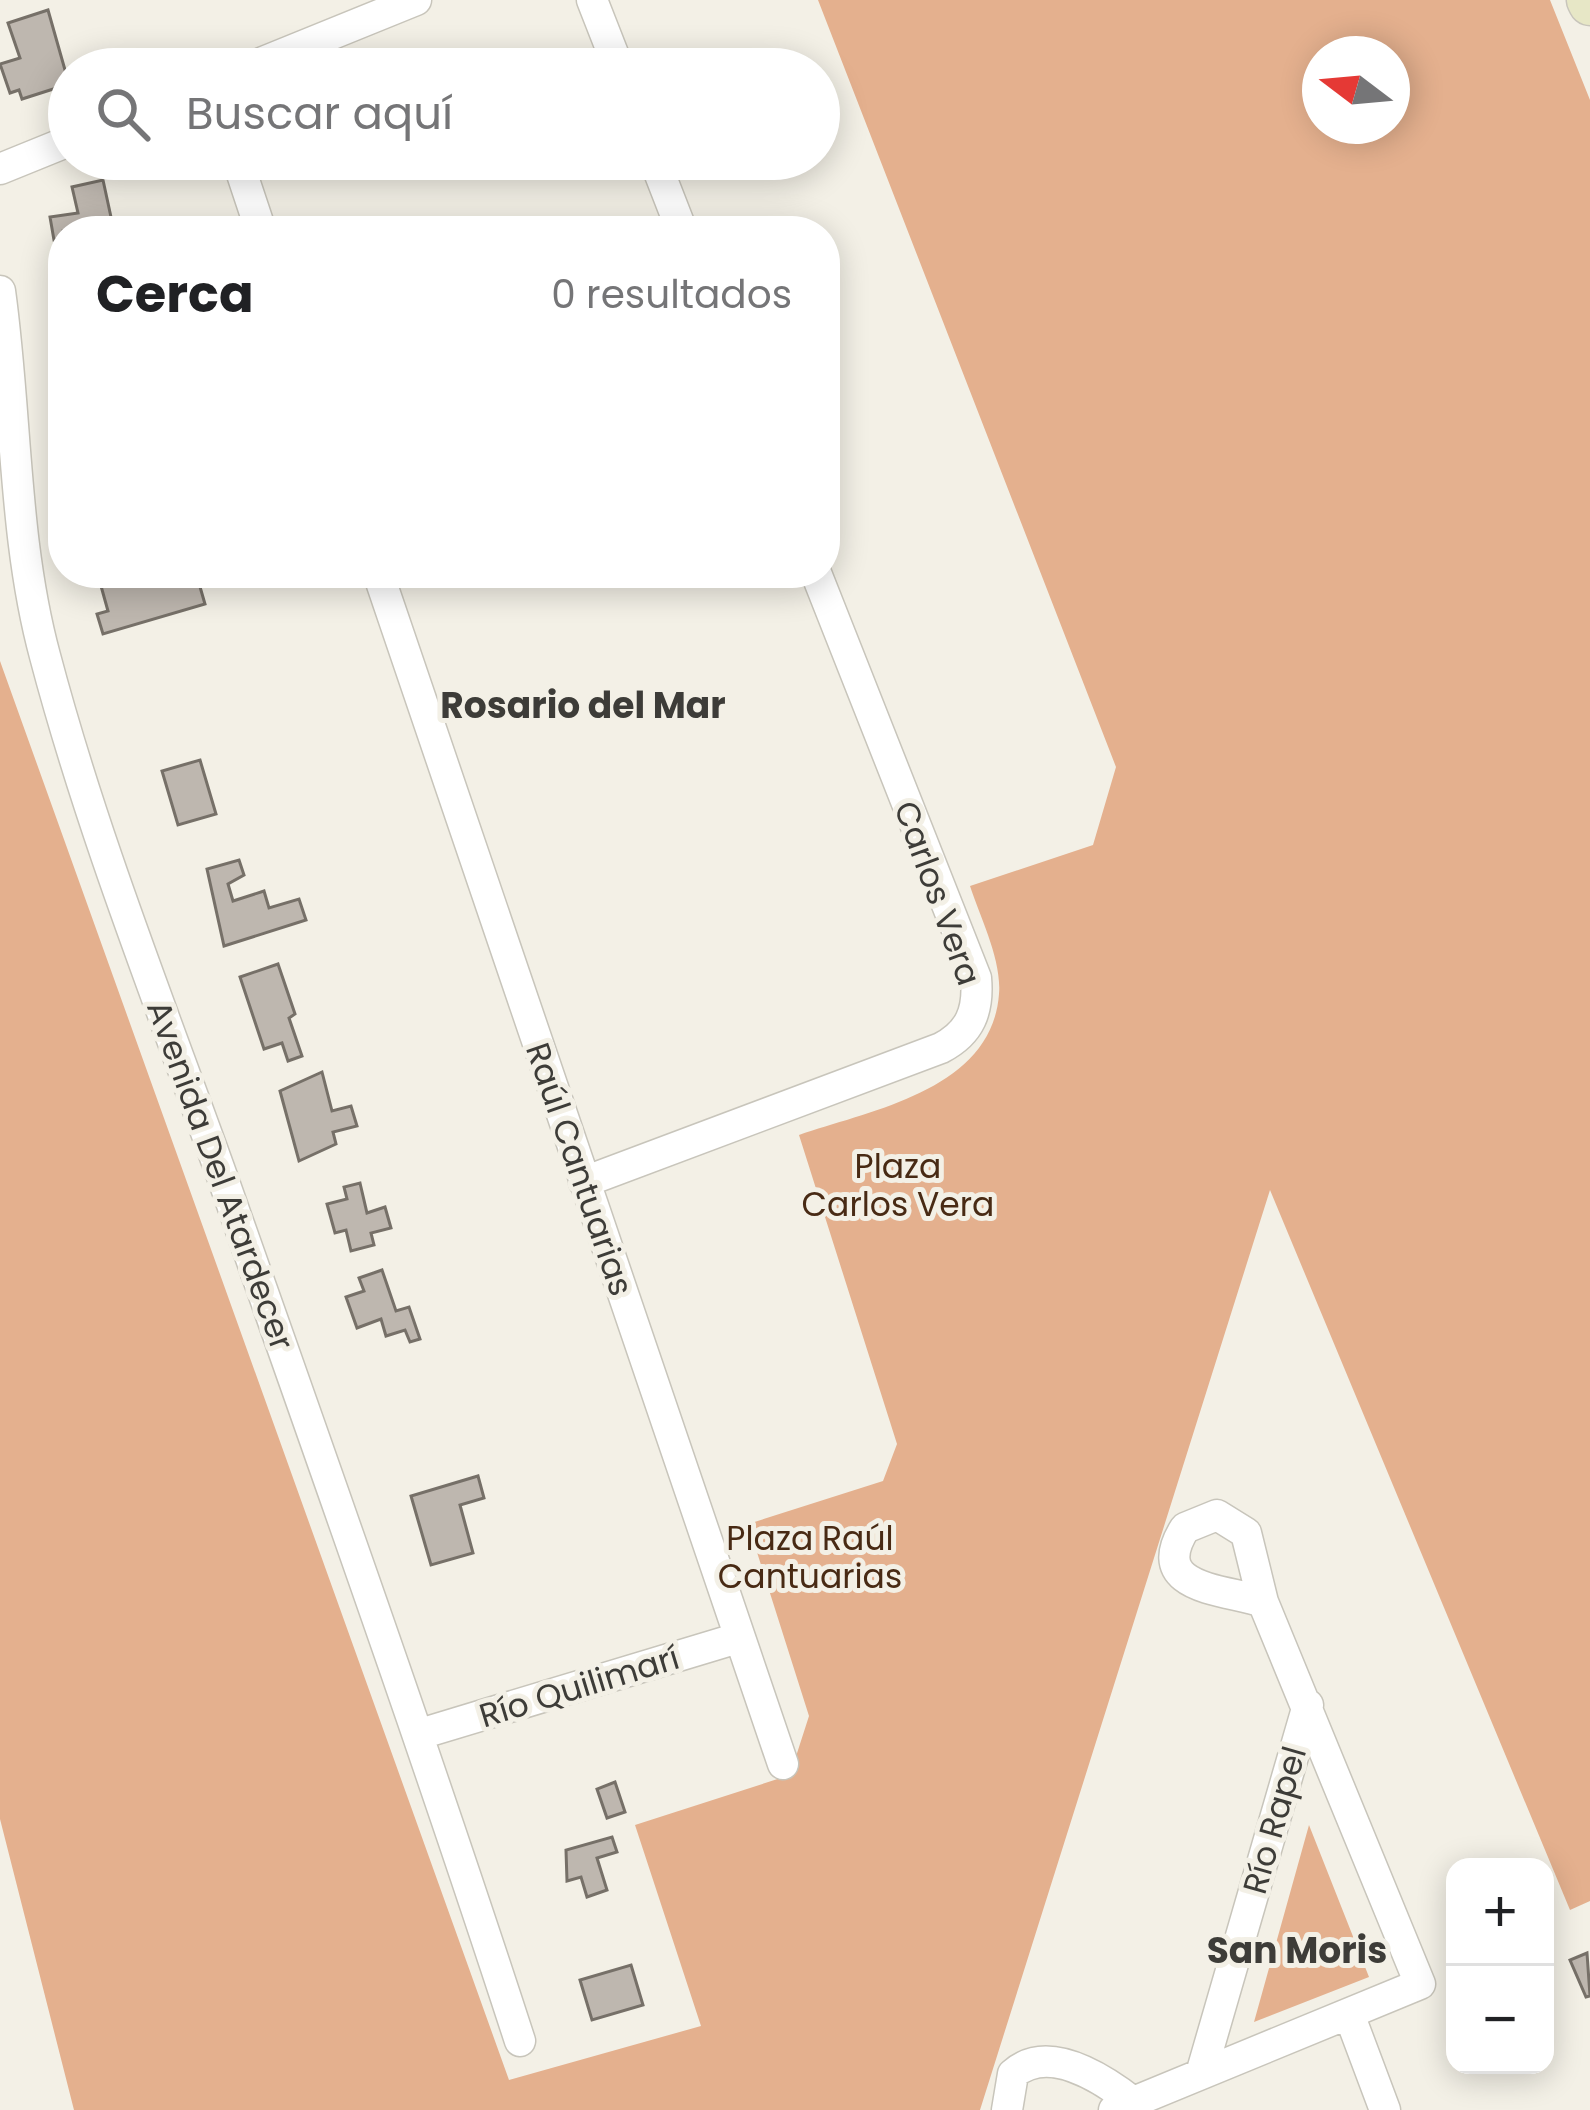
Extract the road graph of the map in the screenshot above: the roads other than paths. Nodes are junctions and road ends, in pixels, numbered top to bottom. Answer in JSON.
{"nodes":[{"id":1,"x":416,"y":0,"type":"edge"},
{"id":2,"x":592,"y":0,"type":"edge"},
{"id":3,"x":298,"y":48,"type":"edge"},
{"id":4,"x":611,"y":48,"type":"edge"},
{"id":5,"x":48,"y":150,"type":"edge"},
{"id":6,"x":0,"y":169,"type":"edge"},
{"id":7,"x":243,"y":180,"type":"edge"},
{"id":8,"x":662,"y":180,"type":"edge"},
{"id":9,"x":256,"y":216,"type":"edge"},
{"id":10,"x":676,"y":216,"type":"edge"},
{"id":11,"x":0,"y":291,"type":"edge"},
{"id":12,"x":12,"y":566,"type":"edge"},
{"id":13,"x":383,"y":588,"type":"edge"},
{"id":14,"x":822,"y":588,"type":"edge"},
{"id":15,"x":584,"y":1182,"type":"junction"},
{"id":16,"x":1263,"y":1602,"type":"dead end"},
{"id":17,"x":738,"y":1638,"type":"junction"},
{"id":18,"x":1307,"y":1705,"type":"junction"},
{"id":19,"x":420,"y":1735,"type":"junction"},
{"id":20,"x":783,"y":1764,"type":"dead end"},
{"id":21,"x":1349,"y":2014,"type":"junction"},
{"id":22,"x":520,"y":2042,"type":"dead end"},
{"id":23,"x":1201,"y":2074,"type":"junction"},
{"id":24,"x":1123,"y":2106,"type":"edge"},
{"id":25,"x":1007,"y":2110,"type":"edge"},
{"id":26,"x":1384,"y":2110,"type":"edge"}],
"edges":[{"from":1,"to":3,"type":"street"},
{"from":2,"to":4,"type":"street"},
{"from":5,"to":6,"type":"street"},
{"from":7,"to":9,"type":"street"},
{"from":8,"to":10,"type":"street"},
{"from":11,"to":12,"type":"street","name":"Avenida Del Atardecer"},
{"from":12,"to":19,"type":"street","name":"Avenida Del Atardecer"},
{"from":13,"to":15,"type":"street","name":"Raúl Cantuarias"},
{"from":14,"to":15,"type":"street","name":"Carlos Vera"},
{"from":15,"to":17,"type":"street","name":"Raúl Cantuarias"},
{"from":16,"to":18,"type":"street","name":"Río Rapel"},
{"from":17,"to":19,"type":"street","name":"Río Quilimarí"},
{"from":17,"to":20,"type":"street","name":"Raúl Cantuarias"},
{"from":18,"to":21,"type":"street","name":"Río Rapel"},
{"from":18,"to":23,"type":"street","name":"Río Rapel"},
{"from":19,"to":22,"type":"street","name":"Avenida Del Atardecer"},
{"from":21,"to":23,"type":"street"},
{"from":21,"to":26,"type":"street"},
{"from":23,"to":24,"type":"street"},
{"from":24,"to":25,"type":"street"}]}
